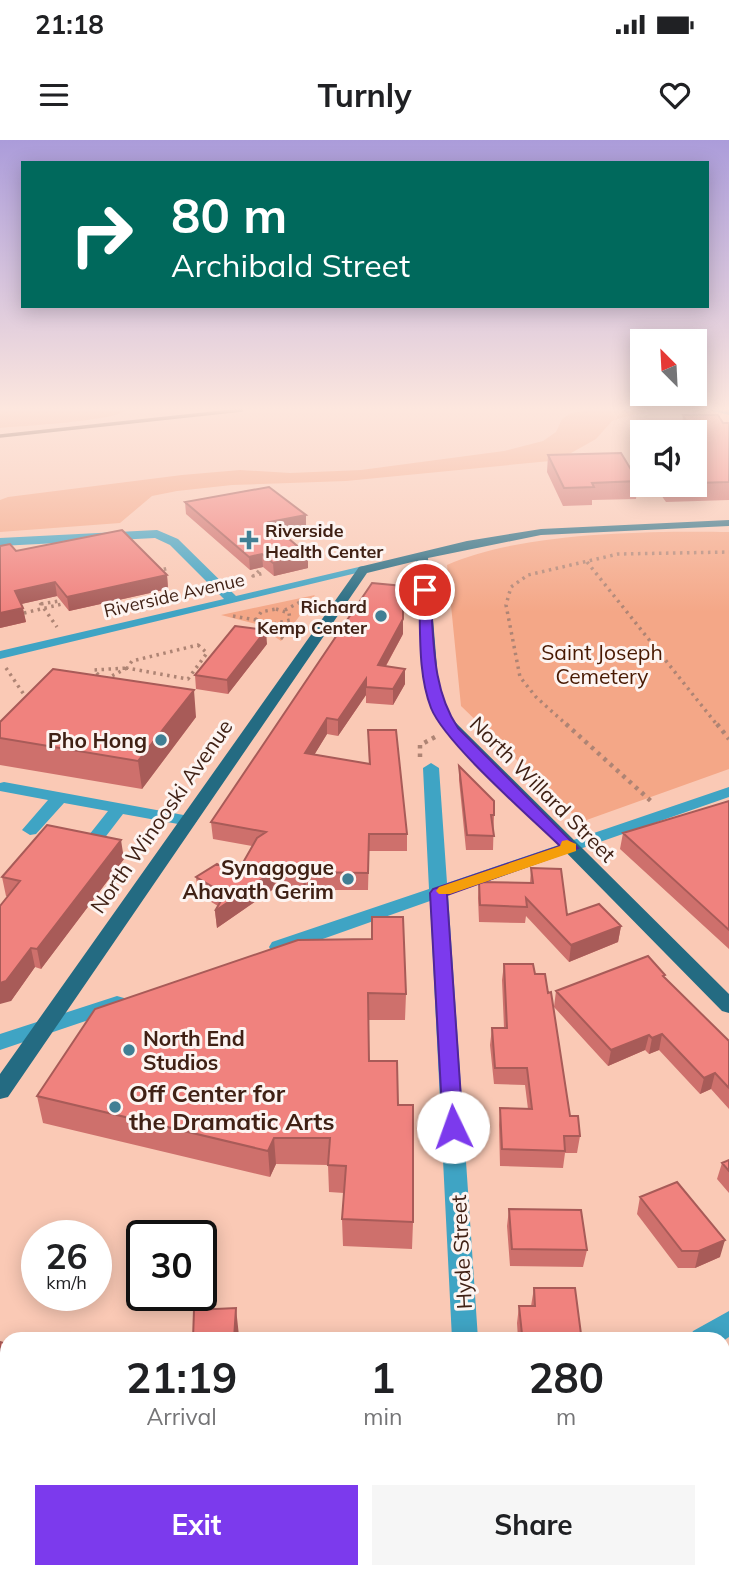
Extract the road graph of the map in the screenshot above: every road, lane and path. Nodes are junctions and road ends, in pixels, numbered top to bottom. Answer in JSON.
{"nodes":[{"id":1,"x":729,"y":523,"type":"edge"},
{"id":2,"x":0,"y":542,"type":"edge"},
{"id":3,"x":729,"y":552,"type":"edge"},
{"id":4,"x":422,"y":556,"type":"junction"},
{"id":5,"x":587,"y":562,"type":"junction"},
{"id":6,"x":169,"y":568,"type":"dead end"},
{"id":7,"x":259,"y":570,"type":"edge"},
{"id":8,"x":363,"y":570,"type":"junction"},
{"id":9,"x":145,"y":573,"type":"edge"},
{"id":10,"x":264,"y":573,"type":"dead end"},
{"id":11,"x":41,"y":591,"type":"edge"},
{"id":12,"x":35,"y":595,"type":"junction"},
{"id":13,"x":24,"y":597,"type":"edge"},
{"id":14,"x":232,"y":599,"type":"junction"},
{"id":15,"x":60,"y":602,"type":"edge"},
{"id":16,"x":43,"y":606,"type":"junction"},
{"id":17,"x":24,"y":612,"type":"edge"},
{"id":18,"x":226,"y":615,"type":"dead end"},
{"id":19,"x":256,"y":620,"type":"junction"},
{"id":20,"x":264,"y":624,"type":"junction"},
{"id":21,"x":58,"y":628,"type":"dead end"},
{"id":22,"x":285,"y":640,"type":"dead end"},
{"id":23,"x":3,"y":661,"type":"edge"},
{"id":24,"x":127,"y":669,"type":"junction"},
{"id":25,"x":103,"y":680,"type":"junction"},
{"id":26,"x":90,"y":683,"type":"edge"},
{"id":27,"x":39,"y":696,"type":"edge"},
{"id":28,"x":452,"y":731,"type":"junction"},
{"id":29,"x":729,"y":739,"type":"edge"},
{"id":30,"x":431,"y":768,"type":"joint"},
{"id":31,"x":4,"y":787,"type":"dead end"},
{"id":32,"x":729,"y":792,"type":"edge"},
{"id":33,"x":60,"y":797,"type":"junction"},
{"id":34,"x":119,"y":808,"type":"junction"},
{"id":35,"x":666,"y":814,"type":"junction"},
{"id":36,"x":189,"y":821,"type":"junction"},
{"id":37,"x":30,"y":830,"type":"dead end"},
{"id":38,"x":94,"y":841,"type":"edge"},
{"id":39,"x":570,"y":848,"type":"junction"},
{"id":40,"x":439,"y":893,"type":"junction"},
{"id":41,"x":268,"y":951,"type":"edge"},
{"id":42,"x":136,"y":996,"type":"edge"},
{"id":43,"x":729,"y":1006,"type":"edge"},
{"id":44,"x":44,"y":1027,"type":"junction"},
{"id":45,"x":0,"y":1042,"type":"edge"},
{"id":46,"x":0,"y":1091,"type":"edge"},
{"id":47,"x":465,"y":1332,"type":"edge"}],
"edges":[{"from":1,"to":4,"type":"main road","name":"Riverside Avenue"},
{"from":2,"to":14,"type":"street"},
{"from":3,"to":5,"type":"path"},
{"from":4,"to":8,"type":"main road","name":"Riverside Avenue"},
{"from":4,"to":28,"type":"main road","name":"North Willard Street"},
{"from":5,"to":29,"type":"path"},
{"from":5,"to":35,"type":"path"},
{"from":6,"to":9,"type":"path"},
{"from":7,"to":10,"type":"path"},
{"from":8,"to":14,"type":"street","name":"Riverside Avenue"},
{"from":8,"to":36,"type":"main road","name":"North Winooski Avenue"},
{"from":11,"to":12,"type":"path"},
{"from":12,"to":13,"type":"path"},
{"from":12,"to":16,"type":"path"},
{"from":14,"to":23,"type":"street","name":"Riverside Avenue"},
{"from":15,"to":16,"type":"path"},
{"from":16,"to":17,"type":"path"},
{"from":16,"to":21,"type":"path"},
{"from":18,"to":19,"type":"path"},
{"from":19,"to":20,"type":"path"},
{"from":19,"to":20,"type":"path"},
{"from":20,"to":22,"type":"path"},
{"from":23,"to":27,"type":"path"},
{"from":24,"to":24,"type":"path"},
{"from":24,"to":25,"type":"path"},
{"from":24,"to":25,"type":"path"},
{"from":25,"to":26,"type":"path"},
{"from":28,"to":30,"type":"path"},
{"from":28,"to":39,"type":"main road","name":"North Willard Street"},
{"from":30,"to":40,"type":"street","name":"Hyde Street"},
{"from":31,"to":33,"type":"street"},
{"from":32,"to":35,"type":"street"},
{"from":33,"to":34,"type":"street"},
{"from":33,"to":37,"type":"street"},
{"from":34,"to":36,"type":"street"},
{"from":34,"to":38,"type":"street"},
{"from":35,"to":39,"type":"street"},
{"from":36,"to":44,"type":"main road","name":"North Winooski Avenue"},
{"from":39,"to":40,"type":"street"},
{"from":39,"to":43,"type":"main road","name":"North Willard Street"},
{"from":40,"to":41,"type":"street"},
{"from":40,"to":47,"type":"street","name":"Hyde Street"},
{"from":42,"to":44,"type":"street"},
{"from":44,"to":45,"type":"street"},
{"from":44,"to":46,"type":"main road","name":"North Winooski Avenue"}]}
